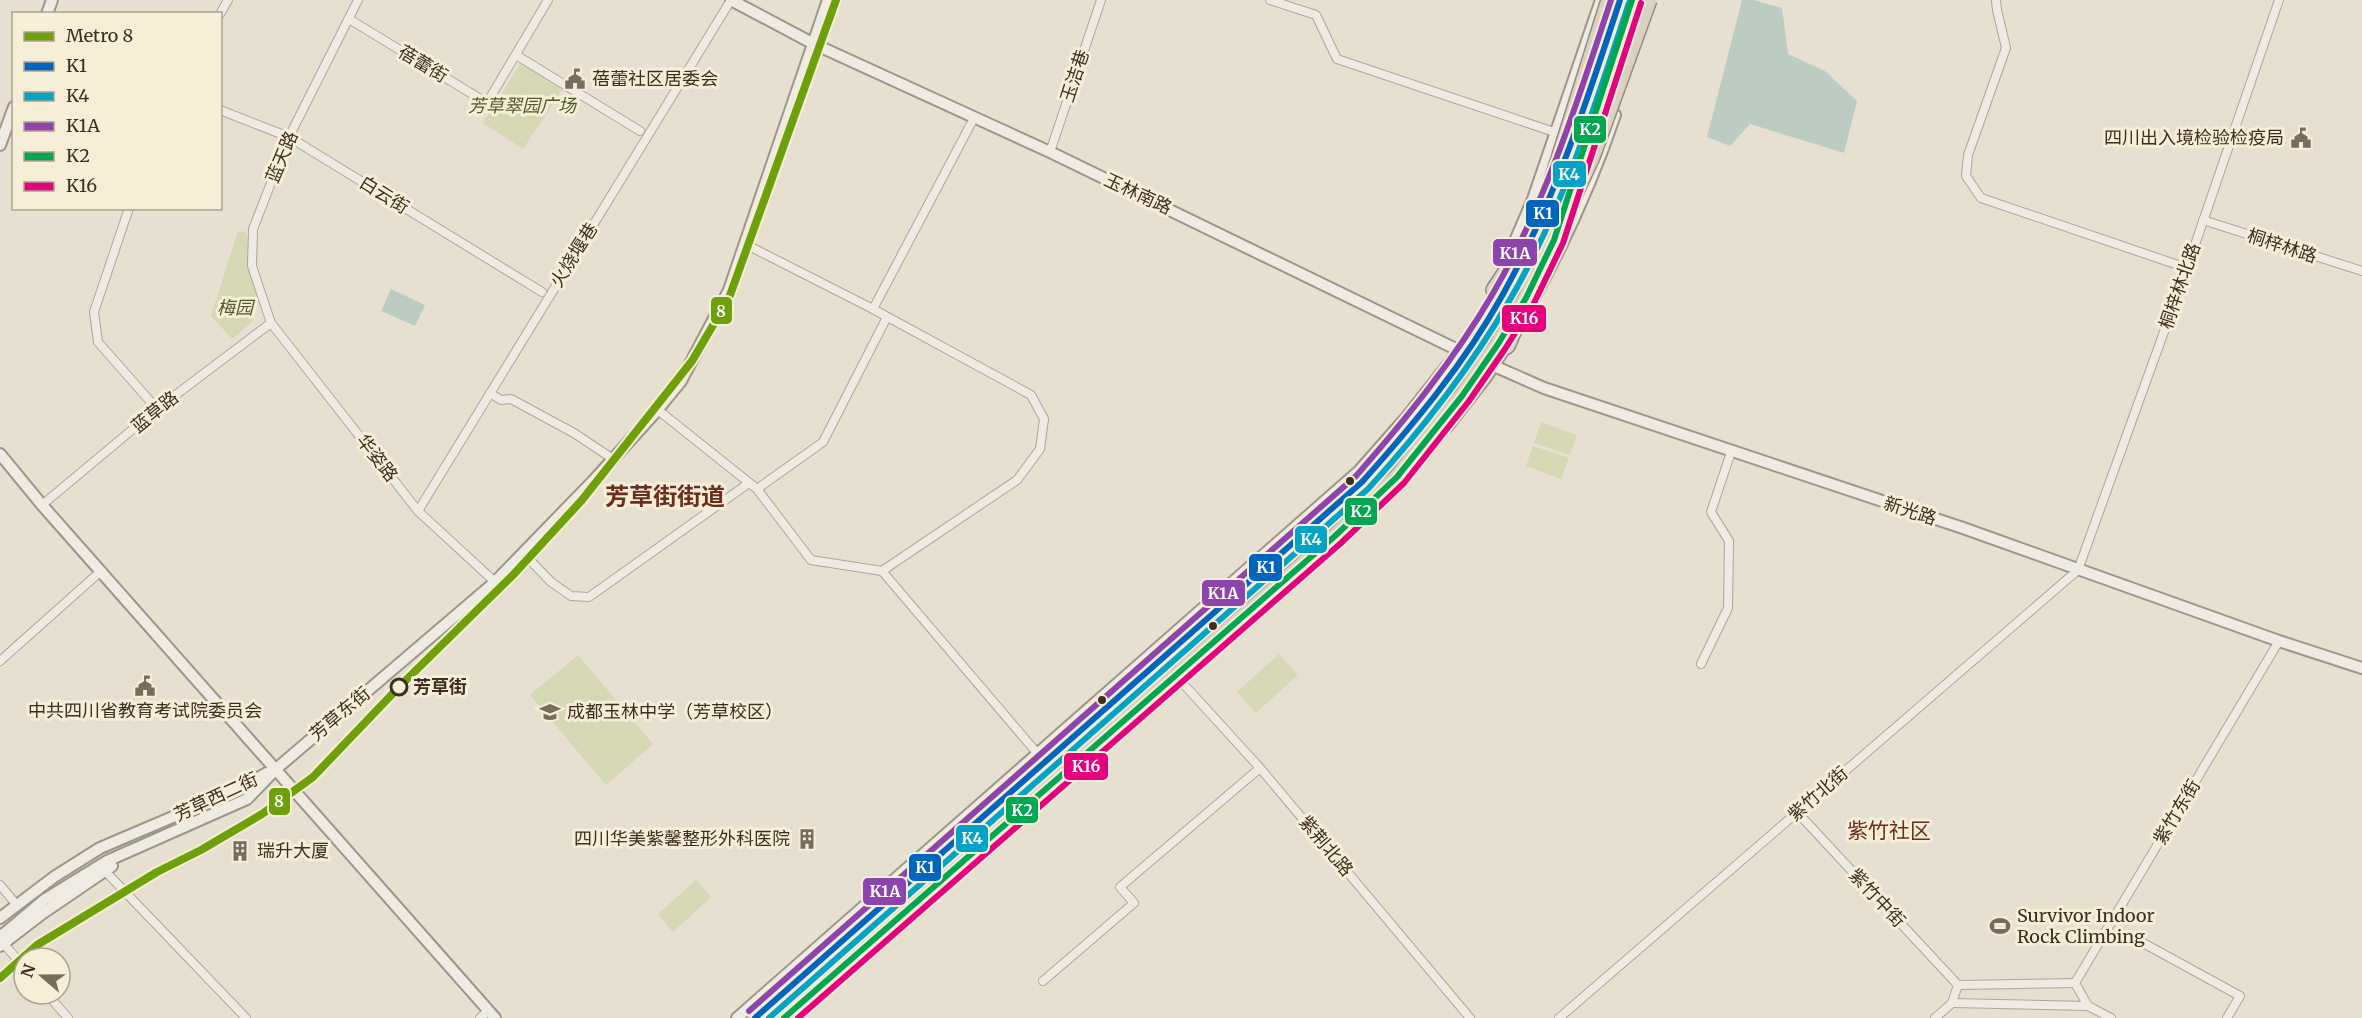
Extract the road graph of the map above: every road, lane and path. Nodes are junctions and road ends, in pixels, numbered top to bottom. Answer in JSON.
{"nodes":[{"id":1,"x":357,"y":0,"type":"edge"},
{"id":2,"x":548,"y":0,"type":"edge"},
{"id":3,"x":731,"y":0,"type":"edge"},
{"id":4,"x":828,"y":0,"type":"edge"},
{"id":5,"x":1101,"y":0,"type":"edge"},
{"id":6,"x":1270,"y":0,"type":"edge"},
{"id":7,"x":1601,"y":0,"type":"edge"},
{"id":8,"x":1611,"y":0,"type":"edge"},
{"id":9,"x":1620,"y":0,"type":"edge"},
{"id":10,"x":1632,"y":0,"type":"edge"},
{"id":11,"x":1640,"y":0,"type":"edge"},
{"id":12,"x":1648,"y":0,"type":"edge"},
{"id":13,"x":1654,"y":0,"type":"edge"},
{"id":14,"x":1996,"y":0,"type":"edge"},
{"id":15,"x":2278,"y":0,"type":"edge"},
{"id":16,"x":348,"y":19,"type":"junction"},
{"id":17,"x":814,"y":44,"type":"junction"},
{"id":18,"x":516,"y":55,"type":"junction"},
{"id":19,"x":12,"y":110,"type":"edge"},
{"id":20,"x":222,"y":111,"type":"edge"},
{"id":21,"x":974,"y":118,"type":"junction"},
{"id":22,"x":3,"y":125,"type":"edge"},
{"id":23,"x":640,"y":131,"type":"dead end"},
{"id":24,"x":1557,"y":133,"type":"junction"},
{"id":25,"x":289,"y":137,"type":"junction"},
{"id":26,"x":0,"y":145,"type":"edge"},
{"id":27,"x":1050,"y":153,"type":"junction"},
{"id":28,"x":128,"y":210,"type":"edge"},
{"id":29,"x":1540,"y":219,"type":"junction"},
{"id":30,"x":2203,"y":220,"type":"junction"},
{"id":31,"x":1554,"y":240,"type":"junction"},
{"id":32,"x":745,"y":244,"type":"junction"},
{"id":33,"x":2187,"y":268,"type":"junction"},
{"id":34,"x":2362,"y":272,"type":"edge"},
{"id":35,"x":1494,"y":290,"type":"junction"},
{"id":36,"x":542,"y":292,"type":"dead end"},
{"id":37,"x":873,"y":309,"type":"junction"},
{"id":38,"x":887,"y":317,"type":"junction"},
{"id":39,"x":271,"y":323,"type":"junction"},
{"id":40,"x":1507,"y":346,"type":"junction"},
{"id":41,"x":1460,"y":351,"type":"junction"},
{"id":42,"x":1494,"y":366,"type":"junction"},
{"id":43,"x":490,"y":393,"type":"junction"},
{"id":44,"x":157,"y":409,"type":"junction"},
{"id":45,"x":658,"y":410,"type":"junction"},
{"id":46,"x":1731,"y":452,"type":"junction"},
{"id":47,"x":0,"y":454,"type":"edge"},
{"id":48,"x":614,"y":459,"type":"junction"},
{"id":49,"x":749,"y":483,"type":"junction"},
{"id":50,"x":757,"y":489,"type":"junction"},
{"id":51,"x":42,"y":505,"type":"junction"},
{"id":52,"x":418,"y":511,"type":"junction"},
{"id":53,"x":524,"y":552,"type":"junction"},
{"id":54,"x":2078,"y":570,"type":"junction"},
{"id":55,"x":102,"y":571,"type":"junction"},
{"id":56,"x":882,"y":571,"type":"junction"},
{"id":57,"x":495,"y":582,"type":"junction"},
{"id":58,"x":2279,"y":641,"type":"junction"},
{"id":59,"x":0,"y":661,"type":"edge"},
{"id":60,"x":1701,"y":664,"type":"dead end"},
{"id":61,"x":2362,"y":668,"type":"edge"},
{"id":62,"x":1178,"y":678,"type":"junction"},
{"id":63,"x":1037,"y":753,"type":"junction"},
{"id":64,"x":1260,"y":768,"type":"junction"},
{"id":65,"x":276,"y":769,"type":"junction"},
{"id":66,"x":1797,"y":812,"type":"junction"},
{"id":67,"x":134,"y":834,"type":"junction"},
{"id":68,"x":133,"y":851,"type":"junction"},
{"id":69,"x":105,"y":871,"type":"junction"},
{"id":70,"x":0,"y":885,"type":"edge"},
{"id":71,"x":16,"y":904,"type":"junction"},
{"id":72,"x":0,"y":918,"type":"edge"},
{"id":73,"x":0,"y":930,"type":"edge"},
{"id":74,"x":2134,"y":938,"type":"dead end"},
{"id":75,"x":1,"y":942,"type":"edge"},
{"id":76,"x":12,"y":954,"type":"edge"},
{"id":77,"x":1043,"y":981,"type":"dead end"},
{"id":78,"x":2075,"y":984,"type":"junction"},
{"id":79,"x":1958,"y":985,"type":"junction"},
{"id":80,"x":1952,"y":1003,"type":"junction"},
{"id":81,"x":58,"y":1006,"type":"edge"},
{"id":82,"x":2088,"y":1006,"type":"junction"},
{"id":83,"x":492,"y":1014,"type":"edge"},
{"id":84,"x":68,"y":1018,"type":"edge"},
{"id":85,"x":246,"y":1018,"type":"edge"},
{"id":86,"x":480,"y":1018,"type":"edge"},
{"id":87,"x":737,"y":1018,"type":"edge"},
{"id":88,"x":755,"y":1018,"type":"edge"},
{"id":89,"x":782,"y":1018,"type":"edge"},
{"id":90,"x":1470,"y":1018,"type":"edge"},
{"id":91,"x":1559,"y":1018,"type":"edge"},
{"id":92,"x":1935,"y":1018,"type":"edge"},
{"id":93,"x":2111,"y":1018,"type":"edge"},
{"id":94,"x":2228,"y":1018,"type":"edge"}],
"edges":[{"from":1,"to":16,"type":"street","name":"蓝天路"},
{"from":2,"to":18,"type":"street","name":"蓓蕾街"},
{"from":3,"to":17,"type":"main road","name":"玉林南路"},
{"from":3,"to":43,"type":"street","name":"火烧堰巷"},
{"from":4,"to":17,"type":"main road","name":"芳草东街"},
{"from":5,"to":27,"type":"street","name":"玉洁巷"},
{"from":6,"to":24,"type":"street"},
{"from":7,"to":24,"type":"main road"},
{"from":8,"to":29,"type":"highway","bridge":true},
{"from":8,"to":35,"type":"highway"},
{"from":9,"to":29,"type":"highway","bridge":true},
{"from":10,"to":31,"type":"highway","bridge":true},
{"from":11,"to":40,"type":"highway"},
{"from":12,"to":31,"type":"highway","bridge":true},
{"from":13,"to":40,"type":"main road"},
{"from":14,"to":33,"type":"street"},
{"from":15,"to":30,"type":"street","name":"桐梓林北路"},
{"from":16,"to":18,"type":"street","name":"蓓蕾街"},
{"from":16,"to":25,"type":"street","name":"蓝天路"},
{"from":17,"to":21,"type":"main road","name":"玉林南路"},
{"from":17,"to":32,"type":"main road","name":"芳草东街"},
{"from":18,"to":23,"type":"street"},
{"from":19,"to":22,"type":"main road"},
{"from":20,"to":25,"type":"street","name":"白云街"},
{"from":21,"to":27,"type":"main road","name":"玉林南路"},
{"from":21,"to":37,"type":"street"},
{"from":22,"to":26,"type":"main road"},
{"from":24,"to":35,"type":"main road"},
{"from":25,"to":36,"type":"street","name":"白云街"},
{"from":25,"to":39,"type":"street","name":"蓝天路"},
{"from":27,"to":41,"type":"main road","name":"玉林南路"},
{"from":28,"to":44,"type":"street"},
{"from":29,"to":88,"type":"highway","bridge":true},
{"from":30,"to":33,"type":"street","name":"桐梓林北路"},
{"from":30,"to":34,"type":"street","name":"桐梓林路"},
{"from":31,"to":89,"type":"highway","bridge":true},
{"from":32,"to":37,"type":"street"},
{"from":32,"to":45,"type":"main road","name":"芳草东街"},
{"from":33,"to":54,"type":"street","name":"桐梓林北路"},
{"from":35,"to":41,"type":"main road"},
{"from":37,"to":38,"type":"street"},
{"from":38,"to":50,"type":"street"},
{"from":38,"to":56,"type":"street"},
{"from":39,"to":44,"type":"street","name":"蓝草路"},
{"from":39,"to":52,"type":"street","name":"华姿路"},
{"from":40,"to":42,"type":"main road"},
{"from":41,"to":42,"type":"main road","name":"新光路"},
{"from":41,"to":63,"type":"main road"},
{"from":42,"to":46,"type":"main road","name":"新光路"},
{"from":42,"to":62,"type":"main road"},
{"from":43,"to":48,"type":"street"},
{"from":43,"to":52,"type":"street","name":"火烧堰巷"},
{"from":44,"to":51,"type":"street","name":"蓝草路"},
{"from":45,"to":48,"type":"main road","name":"芳草东街"},
{"from":45,"to":49,"type":"street"},
{"from":46,"to":54,"type":"main road","name":"新光路"},
{"from":46,"to":60,"type":"street"},
{"from":47,"to":51,"type":"main road"},
{"from":48,"to":53,"type":"main road","name":"芳草东街"},
{"from":49,"to":50,"type":"street"},
{"from":49,"to":53,"type":"street"},
{"from":50,"to":56,"type":"street"},
{"from":51,"to":55,"type":"main road"},
{"from":52,"to":57,"type":"street","name":"华姿路"},
{"from":53,"to":57,"type":"main road","name":"芳草东街"},
{"from":54,"to":58,"type":"main road","name":"新光路"},
{"from":54,"to":66,"type":"street","name":"紫竹北街"},
{"from":55,"to":59,"type":"street"},
{"from":55,"to":65,"type":"main road"},
{"from":56,"to":63,"type":"street"},
{"from":57,"to":65,"type":"main road","name":"芳草东街"},
{"from":58,"to":61,"type":"main road","name":"新光路"},
{"from":58,"to":78,"type":"street","name":"紫竹东街"},
{"from":62,"to":64,"type":"street","name":"紫荆北路"},
{"from":62,"to":89,"type":"main road"},
{"from":63,"to":87,"type":"main road"},
{"from":64,"to":77,"type":"street"},
{"from":64,"to":90,"type":"street","name":"紫荆北路"},
{"from":65,"to":67,"type":"main road","name":"芳草西二街"},
{"from":65,"to":68,"type":"main road","name":"芳草西二街"},
{"from":65,"to":83,"type":"main road"},
{"from":66,"to":79,"type":"street","name":"紫竹中街"},
{"from":66,"to":91,"type":"street","name":"紫竹北街"},
{"from":67,"to":71,"type":"main road"},
{"from":67,"to":73,"type":"main road"},
{"from":68,"to":69,"type":"main road"},
{"from":68,"to":75,"type":"main road"},
{"from":69,"to":75,"type":"main road"},
{"from":69,"to":85,"type":"street"},
{"from":70,"to":71,"type":"street"},
{"from":71,"to":72,"type":"main road"},
{"from":74,"to":94,"type":"street"},
{"from":75,"to":76,"type":"street"},
{"from":78,"to":79,"type":"street"},
{"from":78,"to":82,"type":"street"},
{"from":79,"to":80,"type":"street"},
{"from":80,"to":82,"type":"street"},
{"from":80,"to":92,"type":"street"},
{"from":81,"to":84,"type":"street"},
{"from":82,"to":93,"type":"street"},
{"from":83,"to":86,"type":"street"}]}
